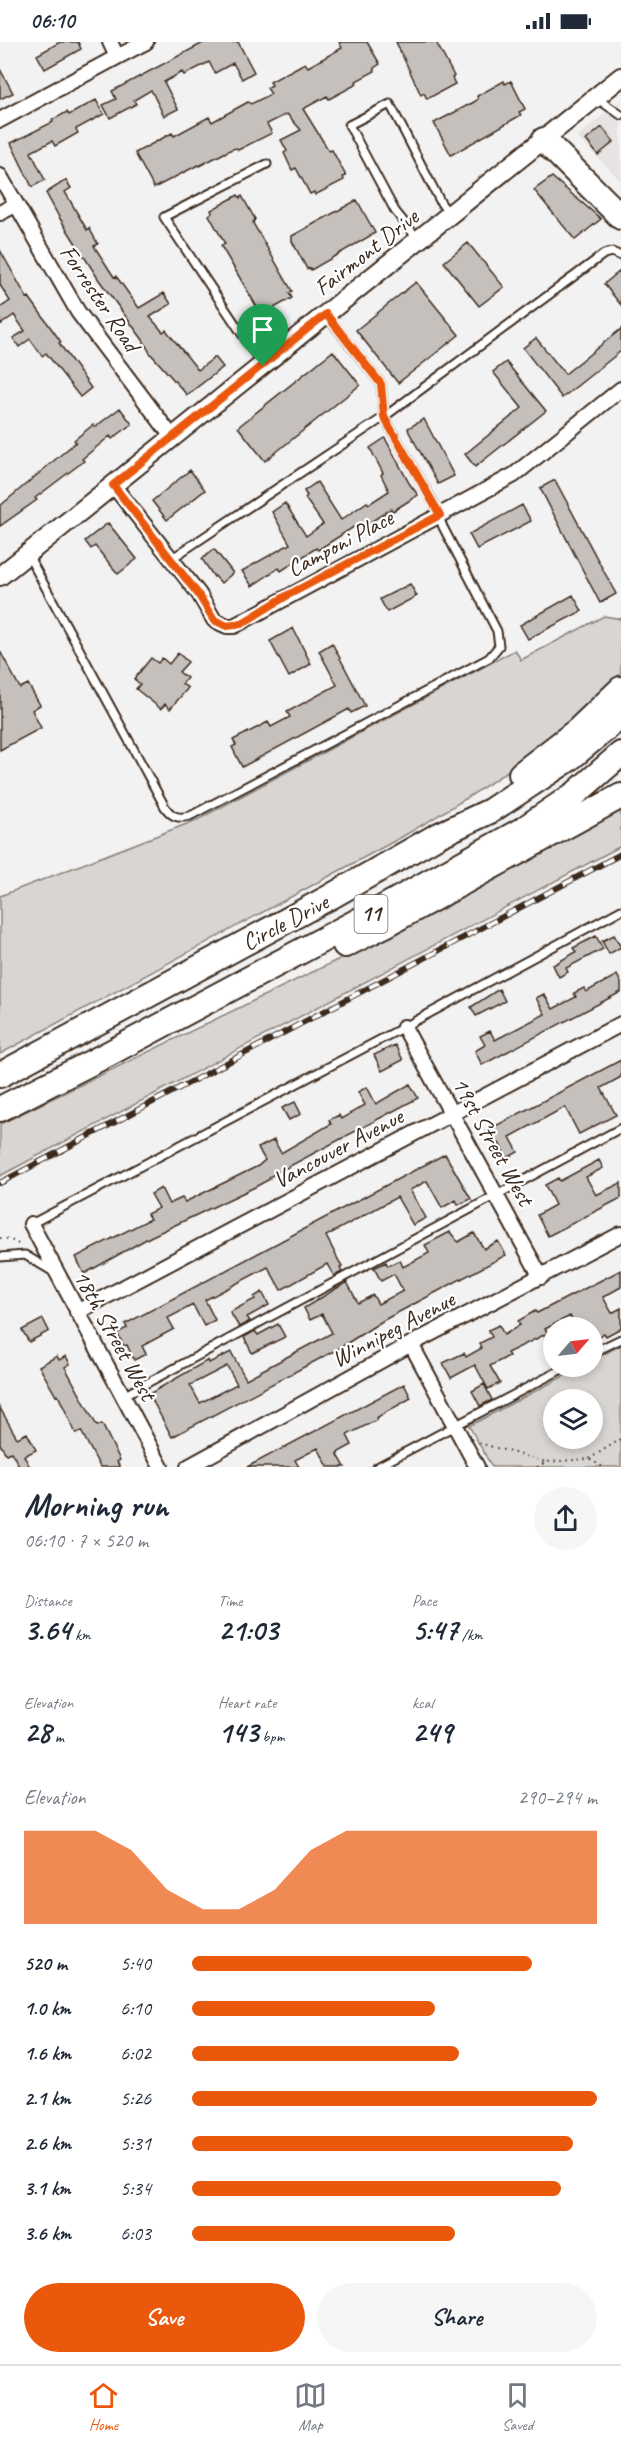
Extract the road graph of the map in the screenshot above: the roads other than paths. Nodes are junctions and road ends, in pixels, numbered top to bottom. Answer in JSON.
{"nodes":[{"id":1,"x":110,"y":42,"type":"edge"},
{"id":2,"x":146,"y":42,"type":"edge"},
{"id":3,"x":117,"y":57,"type":"junction"},
{"id":4,"x":621,"y":77,"type":"edge"},
{"id":5,"x":596,"y":97,"type":"junction"},
{"id":6,"x":621,"y":115,"type":"edge"},
{"id":7,"x":0,"y":120,"type":"edge"},
{"id":8,"x":544,"y":140,"type":"junction"},
{"id":9,"x":267,"y":164,"type":"dead end"},
{"id":10,"x":0,"y":176,"type":"edge"},
{"id":11,"x":15,"y":205,"type":"junction"},
{"id":12,"x":0,"y":213,"type":"edge"},
{"id":13,"x":450,"y":216,"type":"junction"},
{"id":14,"x":621,"y":217,"type":"edge"},
{"id":15,"x":419,"y":240,"type":"junction"},
{"id":16,"x":621,"y":256,"type":"edge"},
{"id":17,"x":326,"y":314,"type":"junction"},
{"id":18,"x":263,"y":366,"type":"junction"},
{"id":19,"x":621,"y":389,"type":"edge"},
{"id":20,"x":384,"y":417,"type":"junction"},
{"id":21,"x":173,"y":438,"type":"junction"},
{"id":22,"x":113,"y":485,"type":"junction"},
{"id":23,"x":440,"y":515,"type":"junction"},
{"id":24,"x":27,"y":555,"type":"junction"},
{"id":25,"x":171,"y":559,"type":"junction"},
{"id":26,"x":0,"y":576,"type":"edge"},
{"id":27,"x":621,"y":689,"type":"edge"},
{"id":28,"x":621,"y":716,"type":"edge"},
{"id":29,"x":621,"y":754,"type":"edge"},
{"id":30,"x":621,"y":796,"type":"edge"},
{"id":31,"x":437,"y":836,"type":"junction"},
{"id":32,"x":508,"y":837,"type":"junction"},
{"id":33,"x":621,"y":910,"type":"edge"},
{"id":34,"x":621,"y":1024,"type":"edge"},
{"id":35,"x":404,"y":1027,"type":"junction"},
{"id":36,"x":108,"y":1054,"type":"junction"},
{"id":37,"x":11,"y":1066,"type":"edge"},
{"id":38,"x":0,"y":1075,"type":"edge"},
{"id":39,"x":0,"y":1093,"type":"edge"},
{"id":40,"x":0,"y":1109,"type":"edge"},
{"id":41,"x":453,"y":1113,"type":"junction"},
{"id":42,"x":621,"y":1128,"type":"edge"},
{"id":43,"x":497,"y":1195,"type":"junction"},
{"id":44,"x":31,"y":1224,"type":"joint"},
{"id":45,"x":621,"y":1234,"type":"edge"},
{"id":46,"x":0,"y":1257,"type":"edge"},
{"id":47,"x":57,"y":1274,"type":"junction"},
{"id":48,"x":541,"y":1277,"type":"junction"},
{"id":49,"x":77,"y":1312,"type":"junction"},
{"id":50,"x":621,"y":1339,"type":"edge"},
{"id":51,"x":411,"y":1344,"type":"junction"},
{"id":52,"x":603,"y":1348,"type":"edge"},
{"id":53,"x":547,"y":1377,"type":"edge"},
{"id":54,"x":123,"y":1396,"type":"junction"},
{"id":55,"x":460,"y":1423,"type":"junction"},
{"id":56,"x":161,"y":1467,"type":"edge"},
{"id":57,"x":188,"y":1467,"type":"edge"},
{"id":58,"x":377,"y":1467,"type":"edge"},
{"id":59,"x":477,"y":1467,"type":"edge"}],
"edges":[{"from":1,"to":3,"type":"street"},
{"from":2,"to":3,"type":"street"},
{"from":3,"to":7,"type":"street"},
{"from":4,"to":5,"type":"street","name":"Fairmont Drive"},
{"from":5,"to":6,"type":"lane"},
{"from":5,"to":8,"type":"street","name":"Fairmont Drive"},
{"from":8,"to":13,"type":"street","name":"Fairmont Drive"},
{"from":8,"to":14,"type":"highway"},
{"from":9,"to":18,"type":"lane"},
{"from":10,"to":11,"type":"street","name":"Forrester Road"},
{"from":11,"to":12,"type":"street"},
{"from":11,"to":21,"type":"street","name":"Forrester Road"},
{"from":13,"to":15,"type":"street","name":"Fairmont Drive"},
{"from":13,"to":15,"type":"lane"},
{"from":15,"to":17,"type":"street","name":"Fairmont Drive"},
{"from":16,"to":20,"type":"lane"},
{"from":17,"to":18,"type":"street","name":"Fairmont Drive"},
{"from":17,"to":20,"type":"lane"},
{"from":18,"to":21,"type":"street","name":"Fairmont Drive"},
{"from":19,"to":23,"type":"street","name":"Camponi Place"},
{"from":20,"to":23,"type":"lane"},
{"from":20,"to":25,"type":"lane"},
{"from":21,"to":22,"type":"street","name":"Fairmont Drive"},
{"from":22,"to":24,"type":"street","name":"Fairmont Drive"},
{"from":22,"to":25,"type":"street","name":"Camponi Place"},
{"from":23,"to":24,"type":"lane"},
{"from":23,"to":25,"type":"street","name":"Camponi Place"},
{"from":24,"to":26,"type":"street","name":"Fairmont Drive"},
{"from":27,"to":31,"type":"highway"},
{"from":28,"to":31,"type":"highway","name":"Circle Drive","number":"11"},
{"from":29,"to":32,"type":"highway","name":"Circle Drive","number":"11"},
{"from":30,"to":36,"type":"highway"},
{"from":31,"to":37,"type":"highway","name":"Circle Drive","number":"11"},
{"from":32,"to":36,"type":"highway","name":"Circle Drive","number":"11"},
{"from":32,"to":39,"type":"highway"},
{"from":33,"to":35,"type":"lane"},
{"from":34,"to":41,"type":"street","name":"Vancouver Avenue"},
{"from":35,"to":41,"type":"street","name":"19st Street West"},
{"from":35,"to":44,"type":"lane"},
{"from":36,"to":40,"type":"highway","name":"Circle Drive","number":"11"},
{"from":37,"to":38,"type":"highway","name":"Circle Drive","number":"11"},
{"from":41,"to":43,"type":"street","name":"19st Street West"},
{"from":41,"to":49,"type":"street","name":"Vancouver Avenue"},
{"from":42,"to":43,"type":"lane"},
{"from":43,"to":48,"type":"street","name":"19st Street West"},
{"from":43,"to":54,"type":"lane"},
{"from":44,"to":47,"type":"street","name":"18th Street West"},
{"from":45,"to":48,"type":"street","name":"Winnipeg Avenue"},
{"from":46,"to":47,"type":"lane"},
{"from":47,"to":49,"type":"street","name":"18th Street West"},
{"from":48,"to":51,"type":"street","name":"Winnipeg Avenue"},
{"from":49,"to":54,"type":"street","name":"18th Street West"},
{"from":50,"to":52,"type":"lane"},
{"from":51,"to":55,"type":"street"},
{"from":51,"to":57,"type":"street","name":"Winnipeg Avenue"},
{"from":53,"to":55,"type":"lane"},
{"from":54,"to":56,"type":"street","name":"18th Street West"},
{"from":55,"to":58,"type":"lane"},
{"from":55,"to":59,"type":"street"}]}
